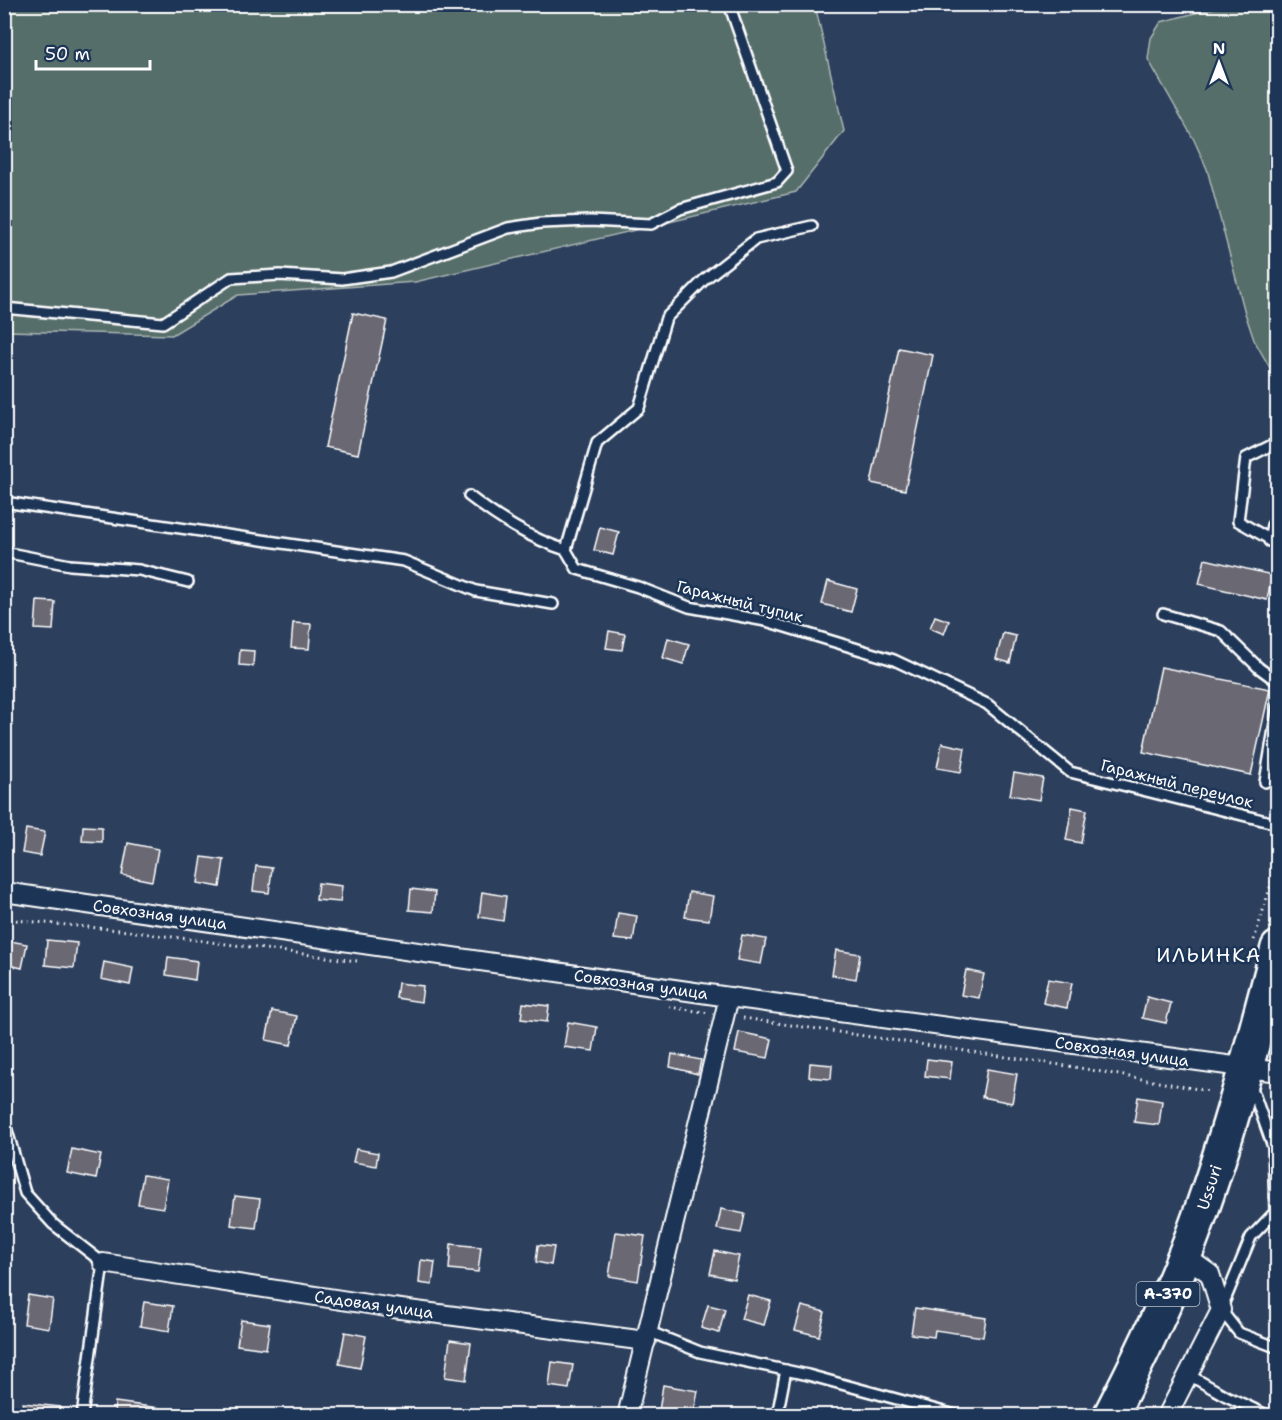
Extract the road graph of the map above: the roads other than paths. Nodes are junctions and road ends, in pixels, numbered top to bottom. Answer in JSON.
{"nodes":[{"id":1,"x":729,"y":4,"type":"edge"},
{"id":2,"x":812,"y":226,"type":"dead end"},
{"id":3,"x":4,"y":308,"type":"edge"},
{"id":4,"x":1278,"y":442,"type":"edge"},
{"id":5,"x":469,"y":496,"type":"dead end"},
{"id":6,"x":4,"y":502,"type":"edge"},
{"id":7,"x":1272,"y":525,"type":"dead end"},
{"id":8,"x":1273,"y":542,"type":"edge"},
{"id":9,"x":566,"y":550,"type":"junction"},
{"id":10,"x":4,"y":552,"type":"edge"},
{"id":11,"x":188,"y":582,"type":"dead end"},
{"id":12,"x":553,"y":604,"type":"dead end"},
{"id":13,"x":1163,"y":614,"type":"dead end"},
{"id":14,"x":1278,"y":682,"type":"edge"},
{"id":15,"x":1278,"y":706,"type":"edge"},
{"id":16,"x":1070,"y":772,"type":"joint"},
{"id":17,"x":1265,"y":782,"type":"dead end"},
{"id":18,"x":1278,"y":824,"type":"edge"},
{"id":19,"x":4,"y":892,"type":"edge"},
{"id":20,"x":1278,"y":948,"type":"edge"},
{"id":21,"x":729,"y":997,"type":"junction"},
{"id":22,"x":1245,"y":1068,"type":"junction"},
{"id":23,"x":1278,"y":1072,"type":"edge"},
{"id":24,"x":4,"y":1120,"type":"edge"},
{"id":25,"x":1185,"y":1256,"type":"junction"},
{"id":26,"x":103,"y":1263,"type":"junction"},
{"id":27,"x":1221,"y":1310,"type":"junction"},
{"id":28,"x":648,"y":1336,"type":"junction"},
{"id":29,"x":1278,"y":1348,"type":"edge"},
{"id":30,"x":786,"y":1370,"type":"junction"},
{"id":31,"x":1189,"y":1375,"type":"junction"},
{"id":32,"x":82,"y":1416,"type":"edge"},
{"id":33,"x":627,"y":1416,"type":"edge"},
{"id":34,"x":777,"y":1416,"type":"edge"},
{"id":35,"x":959,"y":1416,"type":"edge"},
{"id":36,"x":1110,"y":1416,"type":"edge"},
{"id":37,"x":1167,"y":1416,"type":"edge"},
{"id":38,"x":1269,"y":1416,"type":"edge"}],
"edges":[{"from":1,"to":3,"type":"lane"},
{"from":2,"to":9,"type":"lane"},
{"from":4,"to":8,"type":"lane"},
{"from":5,"to":9,"type":"lane"},
{"from":6,"to":12,"type":"lane"},
{"from":7,"to":8,"type":"lane"},
{"from":9,"to":16,"type":"lane","name":"Гаражный тупик"},
{"from":10,"to":11,"type":"lane"},
{"from":13,"to":14,"type":"lane"},
{"from":15,"to":17,"type":"lane"},
{"from":16,"to":18,"type":"lane","name":"Гаражный переулок"},
{"from":19,"to":21,"type":"street","name":"Совхозная улица"},
{"from":20,"to":22,"type":"highway","name":"Ussuri","number":"А-370"},
{"from":21,"to":22,"type":"street","name":"Совхозная улица"},
{"from":21,"to":28,"type":"street"},
{"from":22,"to":23,"type":"street","name":"Совхозная улица"},
{"from":22,"to":25,"type":"highway","name":"Ussuri","number":"А-370"},
{"from":22,"to":27,"type":"lane"},
{"from":24,"to":26,"type":"lane"},
{"from":25,"to":27,"type":"street"},
{"from":25,"to":36,"type":"highway","name":"Ussuri","number":"А-370"},
{"from":26,"to":28,"type":"street","name":"Садовая улица"},
{"from":26,"to":32,"type":"lane"},
{"from":27,"to":29,"type":"lane"},
{"from":27,"to":31,"type":"street"},
{"from":28,"to":30,"type":"lane"},
{"from":28,"to":33,"type":"street"},
{"from":30,"to":34,"type":"lane"},
{"from":30,"to":35,"type":"lane"},
{"from":31,"to":37,"type":"street"},
{"from":31,"to":38,"type":"lane"}]}
